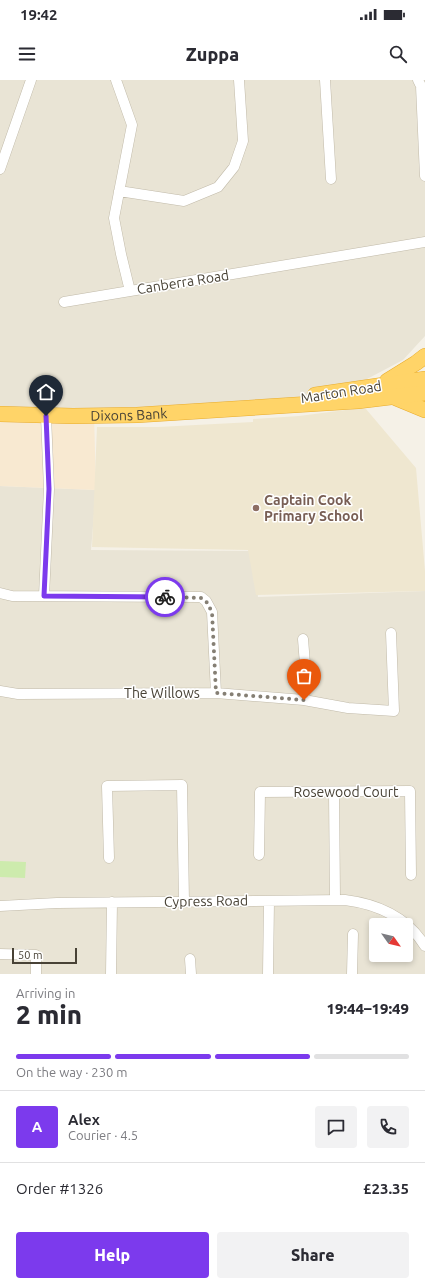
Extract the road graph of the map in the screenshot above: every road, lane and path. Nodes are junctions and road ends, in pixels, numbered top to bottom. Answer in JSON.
{"nodes":[{"id":1,"x":31,"y":80,"type":"edge"},
{"id":2,"x":116,"y":80,"type":"edge"},
{"id":3,"x":239,"y":80,"type":"edge"},
{"id":4,"x":324,"y":80,"type":"edge"},
{"id":5,"x":418,"y":80,"type":"edge"},
{"id":6,"x":0,"y":169,"type":"edge"},
{"id":7,"x":425,"y":176,"type":"edge"},
{"id":8,"x":331,"y":179,"type":"dead end"},
{"id":9,"x":119,"y":190,"type":"junction"},
{"id":10,"x":425,"y":242,"type":"edge"},
{"id":11,"x":130,"y":291,"type":"junction"},
{"id":12,"x":64,"y":302,"type":"dead end"},
{"id":13,"x":425,"y":356,"type":"edge"},
{"id":14,"x":425,"y":379,"type":"edge"},
{"id":15,"x":379,"y":386,"type":"junction"},
{"id":16,"x":425,"y":393,"type":"edge"},
{"id":17,"x":357,"y":395,"type":"junction"},
{"id":18,"x":395,"y":398,"type":"junction"},
{"id":19,"x":257,"y":407,"type":"joint"},
{"id":20,"x":425,"y":410,"type":"edge"},
{"id":21,"x":0,"y":414,"type":"edge"},
{"id":22,"x":46,"y":416,"type":"junction"},
{"id":23,"x":0,"y":593,"type":"edge"},
{"id":24,"x":44,"y":596,"type":"junction"},
{"id":25,"x":390,"y":633,"type":"dead end"},
{"id":26,"x":303,"y":639,"type":"dead end"},
{"id":27,"x":0,"y":691,"type":"edge"},
{"id":28,"x":216,"y":693,"type":"junction"},
{"id":29,"x":304,"y":700,"type":"junction"},
{"id":30,"x":334,"y":792,"type":"junction"},
{"id":31,"x":259,"y":854,"type":"dead end"},
{"id":32,"x":109,"y":858,"type":"dead end"},
{"id":33,"x":411,"y":875,"type":"dead end"},
{"id":34,"x":335,"y":899,"type":"junction"},
{"id":35,"x":269,"y":901,"type":"junction"},
{"id":36,"x":112,"y":902,"type":"junction"},
{"id":37,"x":184,"y":902,"type":"junction"},
{"id":38,"x":0,"y":906,"type":"edge"},
{"id":39,"x":353,"y":934,"type":"dead end"},
{"id":40,"x":425,"y":946,"type":"edge"},
{"id":41,"x":0,"y":954,"type":"edge"},
{"id":42,"x":190,"y":959,"type":"dead end"},
{"id":43,"x":36,"y":974,"type":"edge"},
{"id":44,"x":111,"y":974,"type":"edge"},
{"id":45,"x":191,"y":974,"type":"edge"},
{"id":46,"x":268,"y":974,"type":"edge"},
{"id":47,"x":352,"y":974,"type":"edge"}],
"edges":[{"from":1,"to":6,"type":"street"},
{"from":2,"to":9,"type":"street","name":"Canberra Road"},
{"from":3,"to":9,"type":"street"},
{"from":4,"to":8,"type":"street"},
{"from":5,"to":7,"type":"street"},
{"from":9,"to":11,"type":"street","name":"Canberra Road"},
{"from":10,"to":11,"type":"street","name":"Canberra Road"},
{"from":11,"to":12,"type":"street"},
{"from":13,"to":15,"type":"highway"},
{"from":14,"to":15,"type":"highway","name":"Marton Road"},
{"from":15,"to":17,"type":"highway","name":"Marton Road"},
{"from":16,"to":18,"type":"highway"},
{"from":17,"to":18,"type":"highway"},
{"from":17,"to":19,"type":"highway","name":"Marton Road"},
{"from":18,"to":20,"type":"highway"},
{"from":19,"to":22,"type":"highway","name":"Dixons Bank"},
{"from":21,"to":22,"type":"highway","name":"Dixons Bank"},
{"from":22,"to":24,"type":"street"},
{"from":23,"to":24,"type":"street","name":"The Willows"},
{"from":24,"to":28,"type":"street","name":"The Willows"},
{"from":25,"to":29,"type":"street"},
{"from":26,"to":29,"type":"street"},
{"from":27,"to":28,"type":"street","name":"The Willows"},
{"from":28,"to":29,"type":"street"},
{"from":30,"to":31,"type":"street","name":"Rosewood Court"},
{"from":30,"to":33,"type":"street","name":"Rosewood Court"},
{"from":30,"to":34,"type":"street"},
{"from":32,"to":37,"type":"street"},
{"from":34,"to":35,"type":"street","name":"Cypress Road"},
{"from":34,"to":40,"type":"street","name":"Cypress Road"},
{"from":35,"to":37,"type":"street","name":"Cypress Road"},
{"from":35,"to":46,"type":"street"},
{"from":36,"to":37,"type":"street","name":"Cypress Road"},
{"from":36,"to":38,"type":"street","name":"Cypress Road"},
{"from":36,"to":44,"type":"street"},
{"from":39,"to":47,"type":"street"},
{"from":41,"to":43,"type":"street"},
{"from":42,"to":45,"type":"street"}]}
